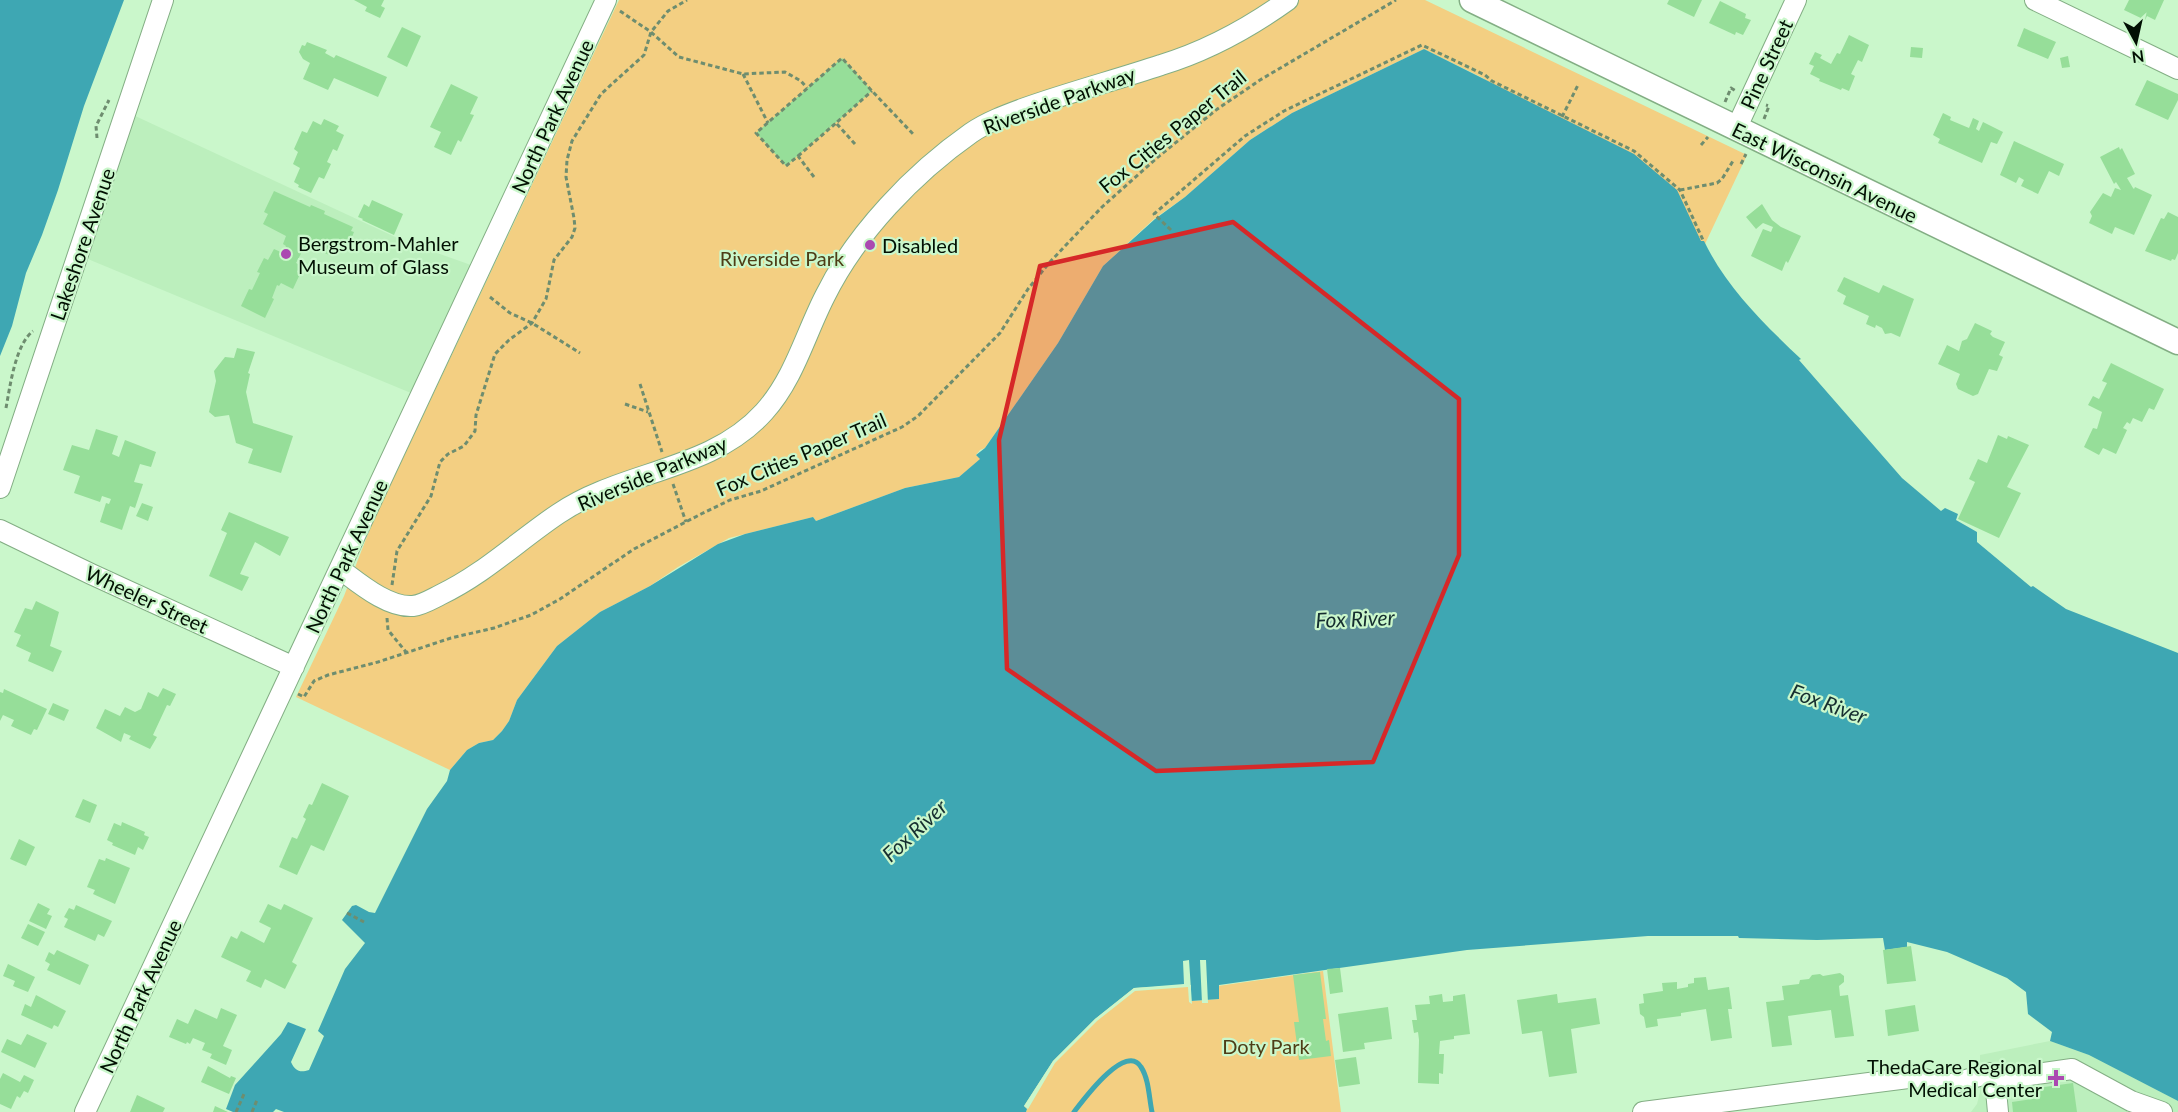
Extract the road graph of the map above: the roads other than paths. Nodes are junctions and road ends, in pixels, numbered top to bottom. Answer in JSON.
{"nodes":[{"id":1,"x":163,"y":0,"type":"edge"},
{"id":2,"x":1288,"y":0,"type":"edge"},
{"id":3,"x":1472,"y":0,"type":"edge"},
{"id":4,"x":1796,"y":0,"type":"edge"},
{"id":5,"x":2036,"y":0,"type":"edge"},
{"id":6,"x":606,"y":1,"type":"edge"},
{"id":7,"x":2178,"y":69,"type":"edge"},
{"id":8,"x":1736,"y":129,"type":"junction"},
{"id":9,"x":2178,"y":342,"type":"edge"},
{"id":10,"x":0,"y":488,"type":"edge"},
{"id":11,"x":0,"y":530,"type":"edge"},
{"id":12,"x":340,"y":569,"type":"junction"},
{"id":13,"x":294,"y":667,"type":"junction"},
{"id":14,"x":1995,"y":1080,"type":"junction"},
{"id":15,"x":85,"y":1112,"type":"edge"},
{"id":16,"x":1643,"y":1112,"type":"edge"},
{"id":17,"x":1998,"y":1112,"type":"edge"},
{"id":18,"x":2162,"y":1112,"type":"edge"}],
"edges":[{"from":1,"to":10,"type":"street","name":"Lakeshore Avenue"},
{"from":2,"to":12,"type":"street","name":"Riverside Parkway"},
{"from":3,"to":8,"type":"main road","name":"East Wisconsin Avenue"},
{"from":4,"to":8,"type":"street","name":"Pine Street"},
{"from":5,"to":7,"type":"street"},
{"from":6,"to":12,"type":"street","name":"North Park Avenue"},
{"from":8,"to":9,"type":"main road","name":"East Wisconsin Avenue"},
{"from":11,"to":13,"type":"street","name":"Wheeler Street"},
{"from":12,"to":13,"type":"street","name":"North Park Avenue"},
{"from":13,"to":15,"type":"street","name":"North Park Avenue"},
{"from":14,"to":16,"type":"street"},
{"from":14,"to":17,"type":"street"},
{"from":14,"to":18,"type":"street"}]}
